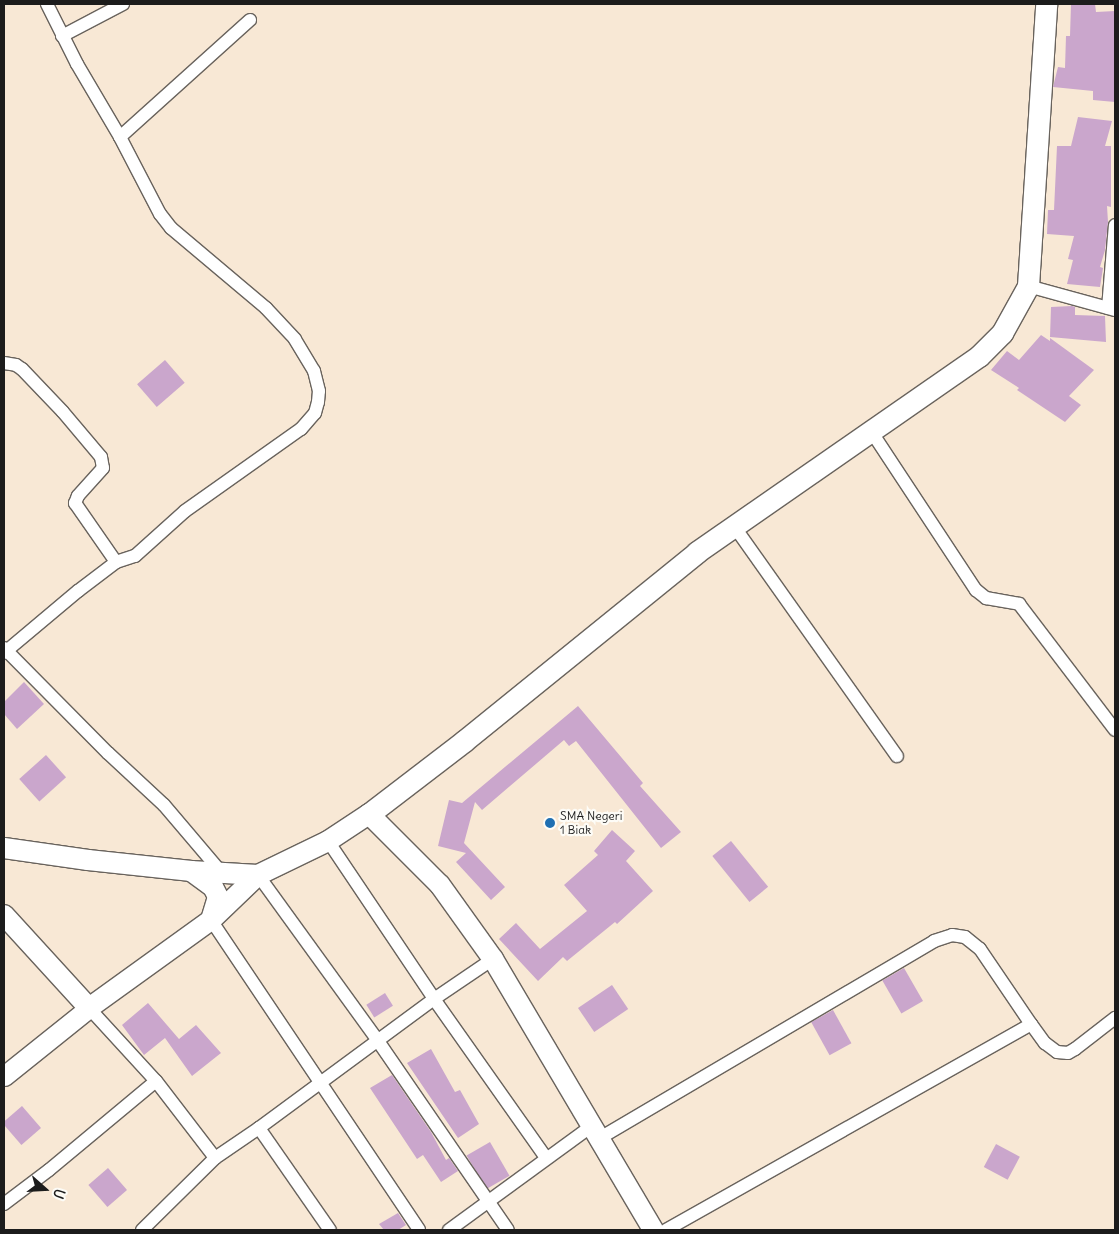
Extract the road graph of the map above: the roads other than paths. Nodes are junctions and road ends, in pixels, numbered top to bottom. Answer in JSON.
{"nodes":[{"id":1,"x":47,"y":4,"type":"edge"},
{"id":2,"x":123,"y":4,"type":"edge"},
{"id":3,"x":1046,"y":4,"type":"edge"},
{"id":4,"x":250,"y":20,"type":"dead end"},
{"id":5,"x":62,"y":36,"type":"junction"},
{"id":6,"x":120,"y":137,"type":"junction"},
{"id":7,"x":1115,"y":225,"type":"edge"},
{"id":8,"x":1028,"y":286,"type":"junction"},
{"id":9,"x":1112,"y":309,"type":"edge"},
{"id":10,"x":4,"y":363,"type":"edge"},
{"id":11,"x":872,"y":431,"type":"junction"},
{"id":12,"x":734,"y":526,"type":"junction"},
{"id":13,"x":116,"y":562,"type":"junction"},
{"id":14,"x":5,"y":651,"type":"edge"},
{"id":15,"x":1115,"y":730,"type":"edge"},
{"id":16,"x":897,"y":756,"type":"dead end"},
{"id":17,"x":369,"y":814,"type":"junction"},
{"id":18,"x":328,"y":842,"type":"junction"},
{"id":19,"x":4,"y":848,"type":"edge"},
{"id":20,"x":192,"y":871,"type":"junction"},
{"id":21,"x":221,"y":872,"type":"junction"},
{"id":22,"x":258,"y":875,"type":"junction"},
{"id":23,"x":4,"y":915,"type":"edge"},
{"id":24,"x":212,"y":920,"type":"junction"},
{"id":25,"x":493,"y":959,"type":"junction"},
{"id":26,"x":434,"y":999,"type":"junction"},
{"id":27,"x":89,"y":1008,"type":"junction"},
{"id":28,"x":1115,"y":1018,"type":"edge"},
{"id":29,"x":1031,"y":1024,"type":"junction"},
{"id":30,"x":378,"y":1041,"type":"junction"},
{"id":31,"x":4,"y":1076,"type":"edge"},
{"id":32,"x":156,"y":1081,"type":"junction"},
{"id":33,"x":319,"y":1083,"type":"junction"},
{"id":34,"x":259,"y":1128,"type":"junction"},
{"id":35,"x":596,"y":1132,"type":"junction"},
{"id":36,"x":216,"y":1158,"type":"junction"},
{"id":37,"x":546,"y":1158,"type":"junction"},
{"id":38,"x":489,"y":1200,"type":"junction"},
{"id":39,"x":4,"y":1204,"type":"edge"},
{"id":40,"x":142,"y":1230,"type":"edge"},
{"id":41,"x":330,"y":1230,"type":"edge"},
{"id":42,"x":419,"y":1230,"type":"edge"},
{"id":43,"x":449,"y":1230,"type":"edge"},
{"id":44,"x":508,"y":1230,"type":"edge"},
{"id":45,"x":653,"y":1230,"type":"edge"},
{"id":46,"x":666,"y":1230,"type":"edge"}],
"edges":[{"from":1,"to":5,"type":"street"},
{"from":2,"to":5,"type":"street"},
{"from":3,"to":8,"type":"highway"},
{"from":4,"to":6,"type":"street"},
{"from":5,"to":6,"type":"street"},
{"from":6,"to":13,"type":"street"},
{"from":7,"to":9,"type":"street"},
{"from":8,"to":9,"type":"street"},
{"from":8,"to":11,"type":"highway"},
{"from":10,"to":13,"type":"street"},
{"from":11,"to":12,"type":"highway"},
{"from":11,"to":15,"type":"street"},
{"from":12,"to":16,"type":"street"},
{"from":12,"to":17,"type":"highway"},
{"from":13,"to":14,"type":"street"},
{"from":14,"to":21,"type":"street"},
{"from":17,"to":18,"type":"main road"},
{"from":17,"to":25,"type":"main road"},
{"from":18,"to":22,"type":"main road"},
{"from":18,"to":26,"type":"street"},
{"from":19,"to":20,"type":"main road"},
{"from":20,"to":21,"type":"main road"},
{"from":20,"to":24,"type":"main road"},
{"from":21,"to":22,"type":"main road"},
{"from":22,"to":24,"type":"main road"},
{"from":22,"to":30,"type":"street"},
{"from":23,"to":27,"type":"main road"},
{"from":24,"to":27,"type":"main road"},
{"from":24,"to":33,"type":"street"},
{"from":25,"to":26,"type":"street"},
{"from":25,"to":35,"type":"main road"},
{"from":26,"to":30,"type":"street"},
{"from":26,"to":37,"type":"street"},
{"from":27,"to":31,"type":"main road"},
{"from":27,"to":32,"type":"street"},
{"from":28,"to":29,"type":"street"},
{"from":29,"to":35,"type":"street"},
{"from":29,"to":46,"type":"street"},
{"from":30,"to":33,"type":"street"},
{"from":30,"to":38,"type":"street"},
{"from":32,"to":36,"type":"street"},
{"from":32,"to":39,"type":"street"},
{"from":33,"to":34,"type":"street"},
{"from":33,"to":42,"type":"street"},
{"from":34,"to":36,"type":"street"},
{"from":34,"to":41,"type":"street"},
{"from":35,"to":37,"type":"street"},
{"from":35,"to":45,"type":"main road"},
{"from":36,"to":40,"type":"street"},
{"from":37,"to":38,"type":"street"},
{"from":38,"to":43,"type":"street"},
{"from":38,"to":44,"type":"street"}]}
